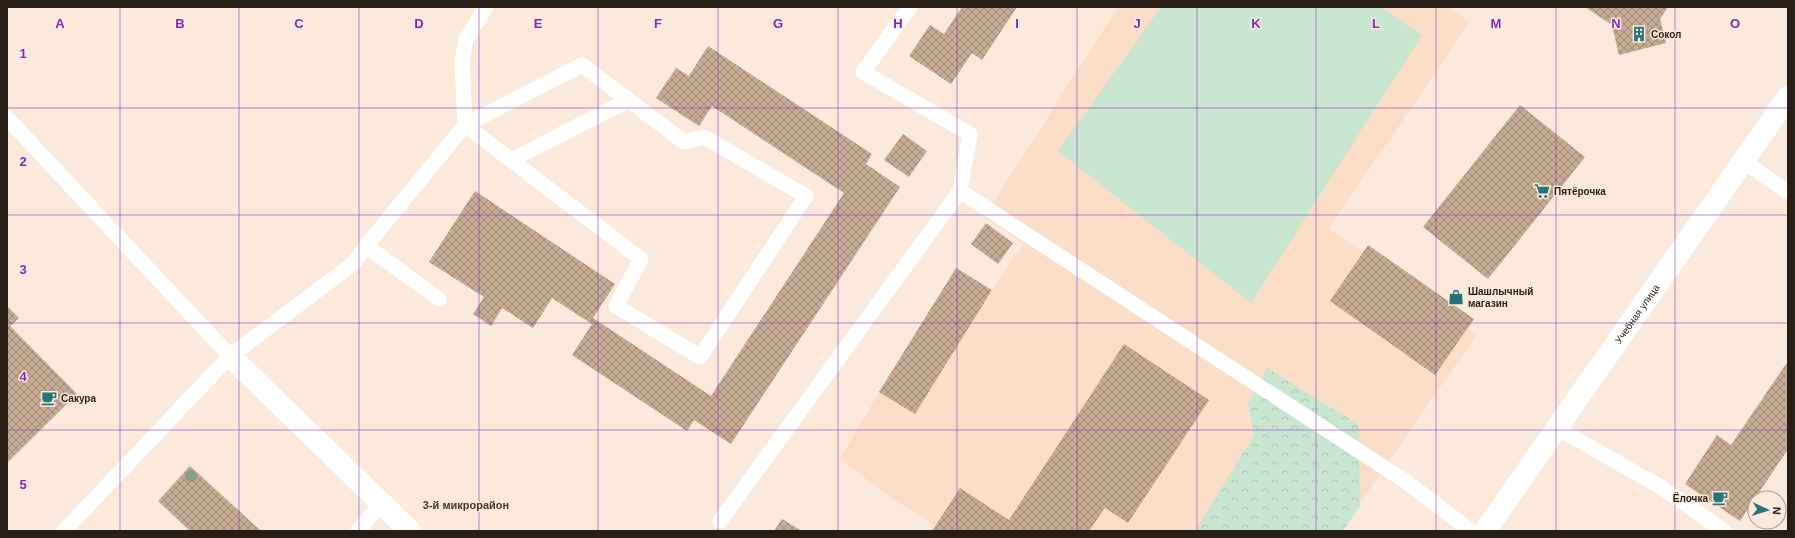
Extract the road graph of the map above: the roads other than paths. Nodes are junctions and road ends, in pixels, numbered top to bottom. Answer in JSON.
{"nodes":[{"id":1,"x":486,"y":7,"type":"edge"},
{"id":2,"x":910,"y":7,"type":"edge"},
{"id":3,"x":1788,"y":97,"type":"edge"},
{"id":4,"x":629,"y":100,"type":"junction"},
{"id":5,"x":7,"y":118,"type":"edge"},
{"id":6,"x":465,"y":125,"type":"junction"},
{"id":7,"x":511,"y":160,"type":"junction"},
{"id":8,"x":1743,"y":161,"type":"junction"},
{"id":9,"x":960,"y":191,"type":"junction"},
{"id":10,"x":1788,"y":192,"type":"edge"},
{"id":11,"x":366,"y":246,"type":"junction"},
{"id":12,"x":440,"y":300,"type":"dead end"},
{"id":13,"x":230,"y":356,"type":"junction"},
{"id":14,"x":1557,"y":428,"type":"junction"},
{"id":15,"x":381,"y":503,"type":"junction"},
{"id":16,"x":720,"y":521,"type":"dead end"},
{"id":17,"x":64,"y":531,"type":"edge"},
{"id":18,"x":358,"y":531,"type":"edge"},
{"id":19,"x":410,"y":531,"type":"edge"},
{"id":20,"x":1471,"y":531,"type":"edge"},
{"id":21,"x":1485,"y":531,"type":"edge"},
{"id":22,"x":1724,"y":531,"type":"edge"}],
"edges":[{"from":1,"to":6,"type":"lane"},
{"from":2,"to":9,"type":"lane"},
{"from":3,"to":8,"type":"street","name":"Учебная улица"},
{"from":4,"to":6,"type":"lane"},
{"from":4,"to":7,"type":"lane"},
{"from":4,"to":7,"type":"lane"},
{"from":5,"to":13,"type":"lane"},
{"from":6,"to":7,"type":"lane"},
{"from":6,"to":11,"type":"lane"},
{"from":8,"to":10,"type":"lane"},
{"from":8,"to":14,"type":"street","name":"Учебная улица"},
{"from":9,"to":16,"type":"lane"},
{"from":9,"to":20,"type":"lane"},
{"from":11,"to":12,"type":"lane"},
{"from":11,"to":13,"type":"lane"},
{"from":13,"to":15,"type":"street"},
{"from":13,"to":17,"type":"lane"},
{"from":14,"to":21,"type":"street","name":"Учебная улица"},
{"from":14,"to":22,"type":"lane"},
{"from":15,"to":18,"type":"lane"},
{"from":15,"to":19,"type":"street"}]}
